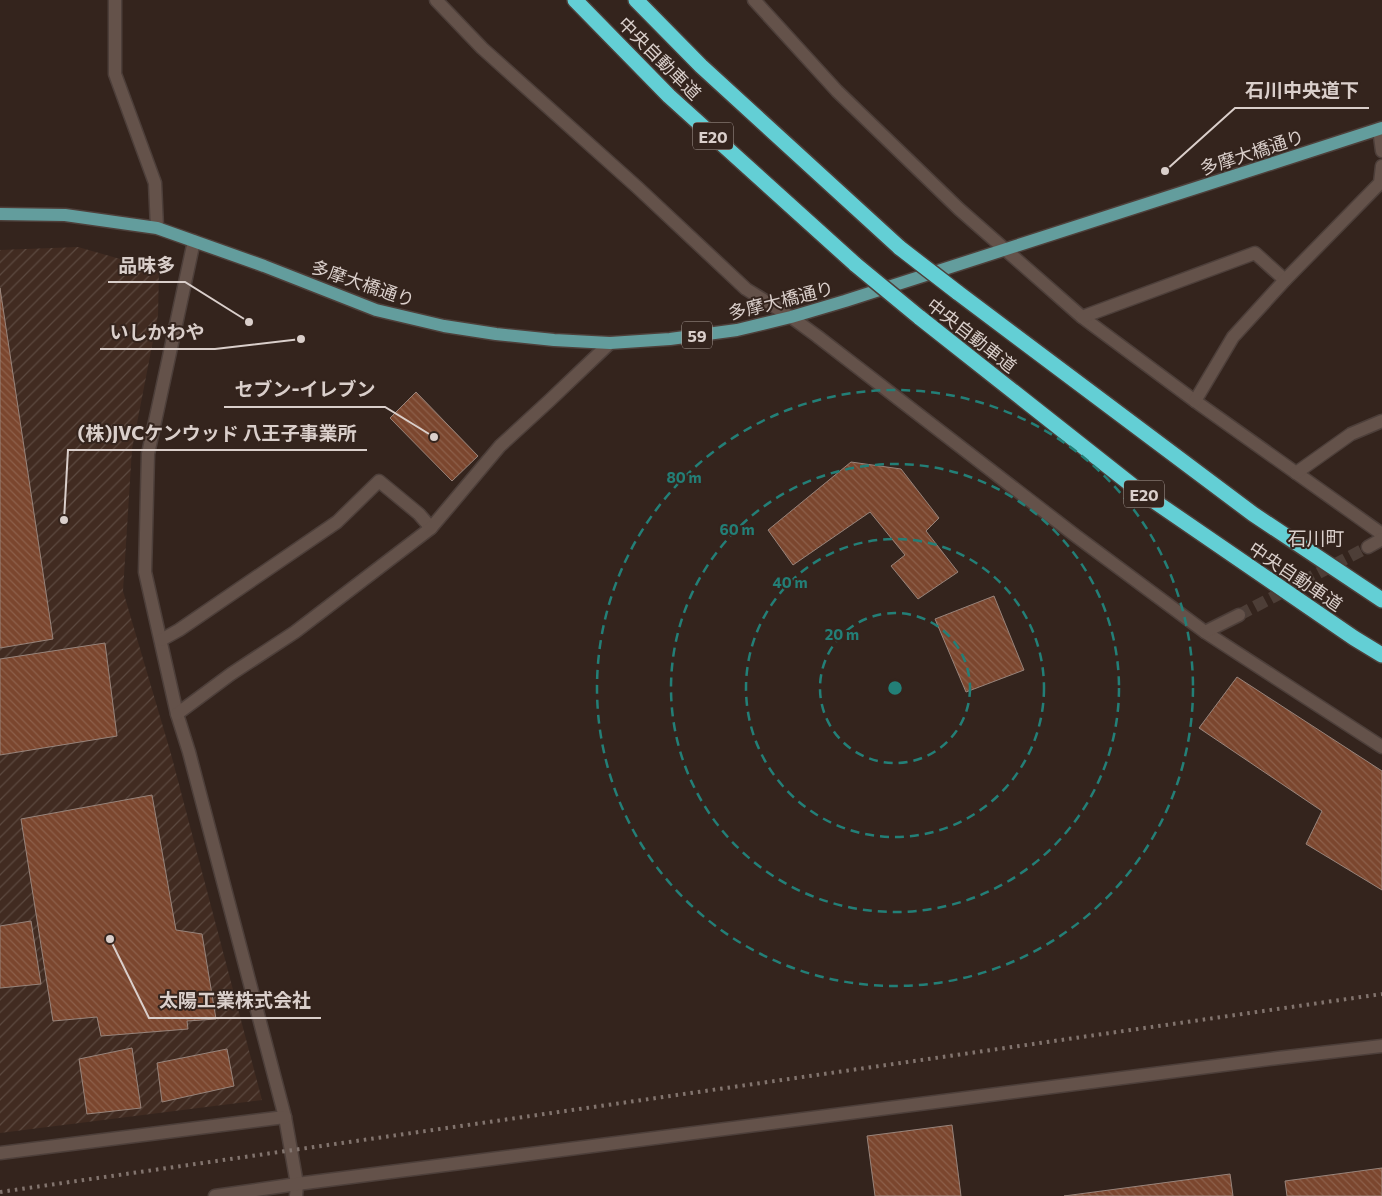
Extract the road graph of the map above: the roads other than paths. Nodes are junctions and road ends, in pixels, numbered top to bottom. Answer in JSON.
{"nodes":[{"id":1,"x":115,"y":0,"type":"edge"},
{"id":2,"x":436,"y":0,"type":"edge"},
{"id":3,"x":575,"y":0,"type":"edge"},
{"id":4,"x":636,"y":0,"type":"edge"},
{"id":5,"x":754,"y":0,"type":"edge"},
{"id":6,"x":1381,"y":128,"type":"edge"},
{"id":7,"x":1382,"y":152,"type":"edge"},
{"id":8,"x":1382,"y":166,"type":"edge"},
{"id":9,"x":0,"y":214,"type":"edge"},
{"id":10,"x":157,"y":228,"type":"junction"},
{"id":11,"x":194,"y":241,"type":"junction"},
{"id":12,"x":1004,"y":250,"type":"junction"},
{"id":13,"x":1285,"y":280,"type":"junction"},
{"id":14,"x":791,"y":317,"type":"junction"},
{"id":15,"x":1082,"y":317,"type":"junction"},
{"id":16,"x":610,"y":343,"type":"junction"},
{"id":17,"x":1195,"y":401,"type":"junction"},
{"id":18,"x":1382,"y":421,"type":"edge"},
{"id":19,"x":1296,"y":473,"type":"junction"},
{"id":20,"x":431,"y":528,"type":"junction"},
{"id":21,"x":1382,"y":534,"type":"edge"},
{"id":22,"x":1382,"y":539,"type":"edge"},
{"id":23,"x":1368,"y":547,"type":"tunnel mouth"},
{"id":24,"x":1382,"y":600,"type":"edge"},
{"id":25,"x":1239,"y":615,"type":"tunnel mouth"},
{"id":26,"x":1205,"y":632,"type":"junction"},
{"id":27,"x":161,"y":640,"type":"junction"},
{"id":28,"x":1382,"y":655,"type":"edge"},
{"id":29,"x":177,"y":714,"type":"junction"},
{"id":30,"x":1382,"y":747,"type":"edge"},
{"id":31,"x":1382,"y":1046,"type":"edge"},
{"id":32,"x":284,"y":1117,"type":"junction"},
{"id":33,"x":0,"y":1153,"type":"edge"},
{"id":34,"x":297,"y":1190,"type":"edge"},
{"id":35,"x":215,"y":1196,"type":"edge"}],
"edges":[{"from":1,"to":10,"type":"street"},
{"from":2,"to":14,"type":"street"},
{"from":3,"to":28,"type":"highway","name":"中央自動車道","number":"E20","bridge":true},
{"from":4,"to":24,"type":"highway","name":"中央自動車道","number":"E20","bridge":true},
{"from":5,"to":12,"type":"street"},
{"from":6,"to":7,"type":"street"},
{"from":6,"to":12,"type":"main road","name":"多摩大橋通り","number":"59"},
{"from":8,"to":13,"type":"street"},
{"from":9,"to":10,"type":"main road","name":"多摩大橋通り","number":"59"},
{"from":10,"to":11,"type":"main road","name":"多摩大橋通り","number":"59"},
{"from":11,"to":16,"type":"main road","name":"多摩大橋通り","number":"59"},
{"from":11,"to":27,"type":"street"},
{"from":12,"to":14,"type":"main road","name":"多摩大橋通り","number":"59"},
{"from":12,"to":15,"type":"street"},
{"from":13,"to":15,"type":"street"},
{"from":13,"to":17,"type":"street"},
{"from":14,"to":16,"type":"main road","name":"多摩大橋通り","number":"59"},
{"from":14,"to":26,"type":"street"},
{"from":15,"to":17,"type":"street"},
{"from":16,"to":20,"type":"street"},
{"from":17,"to":19,"type":"street"},
{"from":18,"to":19,"type":"street"},
{"from":19,"to":21,"type":"street"},
{"from":20,"to":27,"type":"street"},
{"from":20,"to":29,"type":"street"},
{"from":22,"to":23,"type":"street"},
{"from":25,"to":26,"type":"street"},
{"from":26,"to":30,"type":"street"},
{"from":27,"to":29,"type":"street"},
{"from":29,"to":32,"type":"street"},
{"from":31,"to":34,"type":"street"},
{"from":32,"to":33,"type":"street"},
{"from":32,"to":34,"type":"street"},
{"from":34,"to":35,"type":"street"}]}
